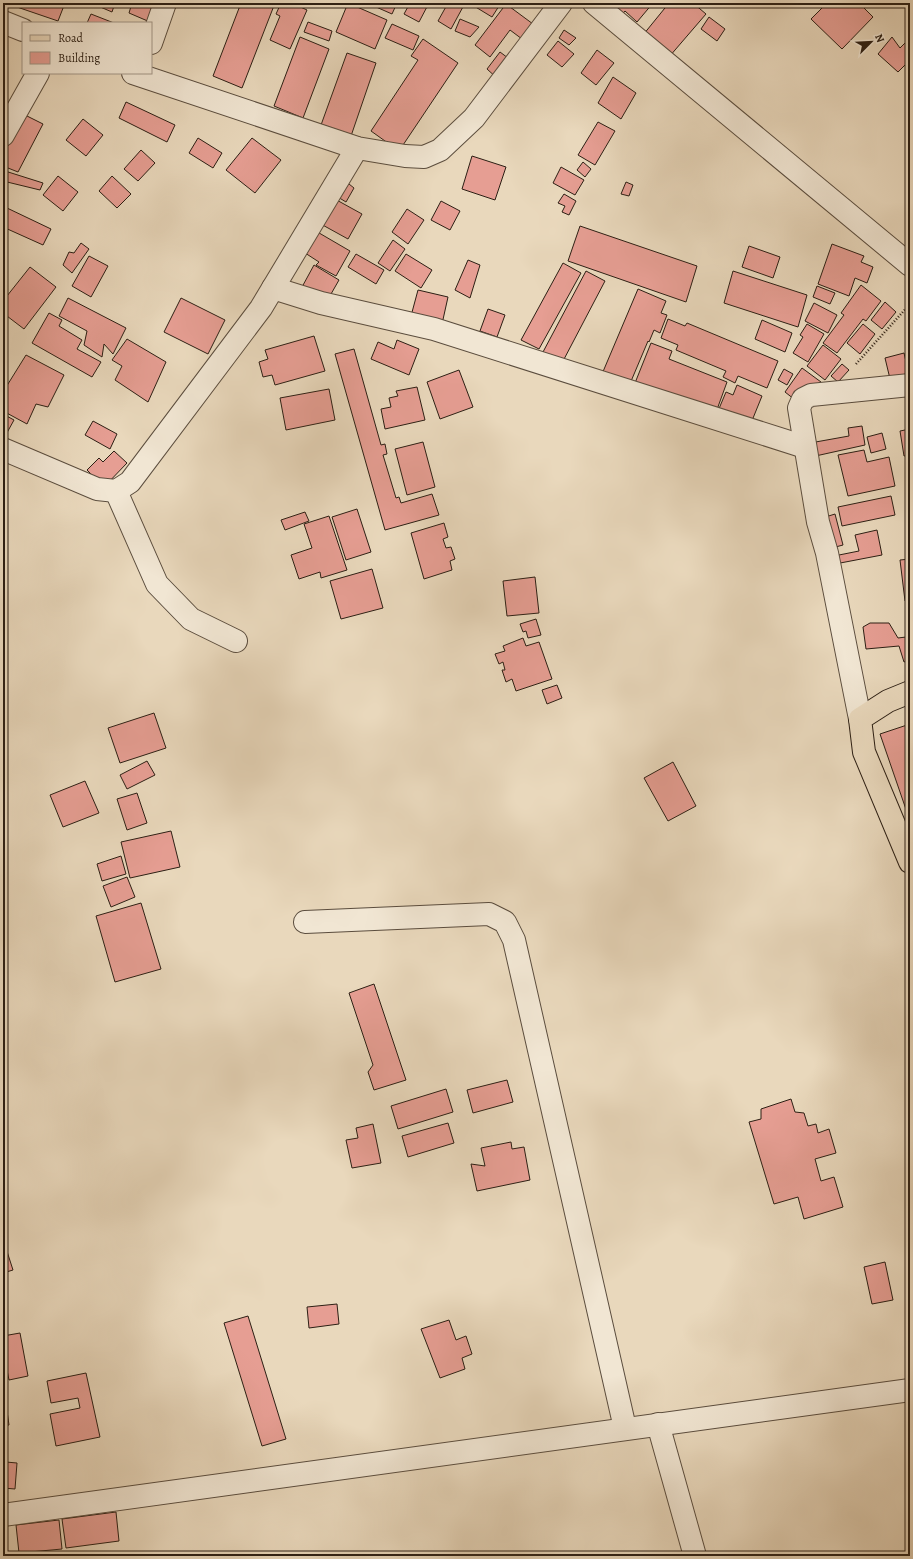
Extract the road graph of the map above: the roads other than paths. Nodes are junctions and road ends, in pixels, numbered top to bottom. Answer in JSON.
{"nodes":[{"id":1,"x":165,"y":3,"type":"edge"},
{"id":2,"x":594,"y":3,"type":"edge"},
{"id":3,"x":555,"y":5,"type":"edge"},
{"id":4,"x":3,"y":22,"type":"edge"},
{"id":5,"x":22,"y":30,"type":"edge"},
{"id":6,"x":152,"y":40,"type":"edge"},
{"id":7,"x":37,"y":74,"type":"edge"},
{"id":8,"x":138,"y":74,"type":"edge"},
{"id":9,"x":3,"y":135,"type":"edge"},
{"id":10,"x":357,"y":148,"type":"junction"},
{"id":11,"x":910,"y":265,"type":"edge"},
{"id":12,"x":273,"y":288,"type":"junction"},
{"id":13,"x":910,"y":385,"type":"edge"},
{"id":14,"x":805,"y":447,"type":"junction"},
{"id":15,"x":3,"y":449,"type":"edge"},
{"id":16,"x":116,"y":491,"type":"junction"},
{"id":17,"x":236,"y":641,"type":"dead end"},
{"id":18,"x":910,"y":692,"type":"edge"},
{"id":19,"x":860,"y":719,"type":"junction"},
{"id":20,"x":910,"y":862,"type":"edge"},
{"id":21,"x":305,"y":922,"type":"dead end"},
{"id":22,"x":910,"y":1390,"type":"edge"},
{"id":23,"x":658,"y":1424,"type":"junction"},
{"id":24,"x":626,"y":1428,"type":"junction"},
{"id":25,"x":3,"y":1515,"type":"edge"},
{"id":26,"x":695,"y":1556,"type":"edge"}],
"edges":[{"from":1,"to":6,"type":"street"},
{"from":2,"to":11,"type":"street"},
{"from":3,"to":10,"type":"street"},
{"from":4,"to":5,"type":"street"},
{"from":7,"to":9,"type":"street"},
{"from":8,"to":10,"type":"street"},
{"from":10,"to":12,"type":"street"},
{"from":12,"to":14,"type":"street"},
{"from":12,"to":16,"type":"street"},
{"from":13,"to":14,"type":"street"},
{"from":14,"to":19,"type":"street"},
{"from":15,"to":16,"type":"street"},
{"from":16,"to":17,"type":"street"},
{"from":18,"to":19,"type":"main road"},
{"from":19,"to":20,"type":"main road"},
{"from":21,"to":24,"type":"street"},
{"from":22,"to":23,"type":"street"},
{"from":23,"to":24,"type":"street"},
{"from":23,"to":26,"type":"street"},
{"from":24,"to":25,"type":"street"}]}
